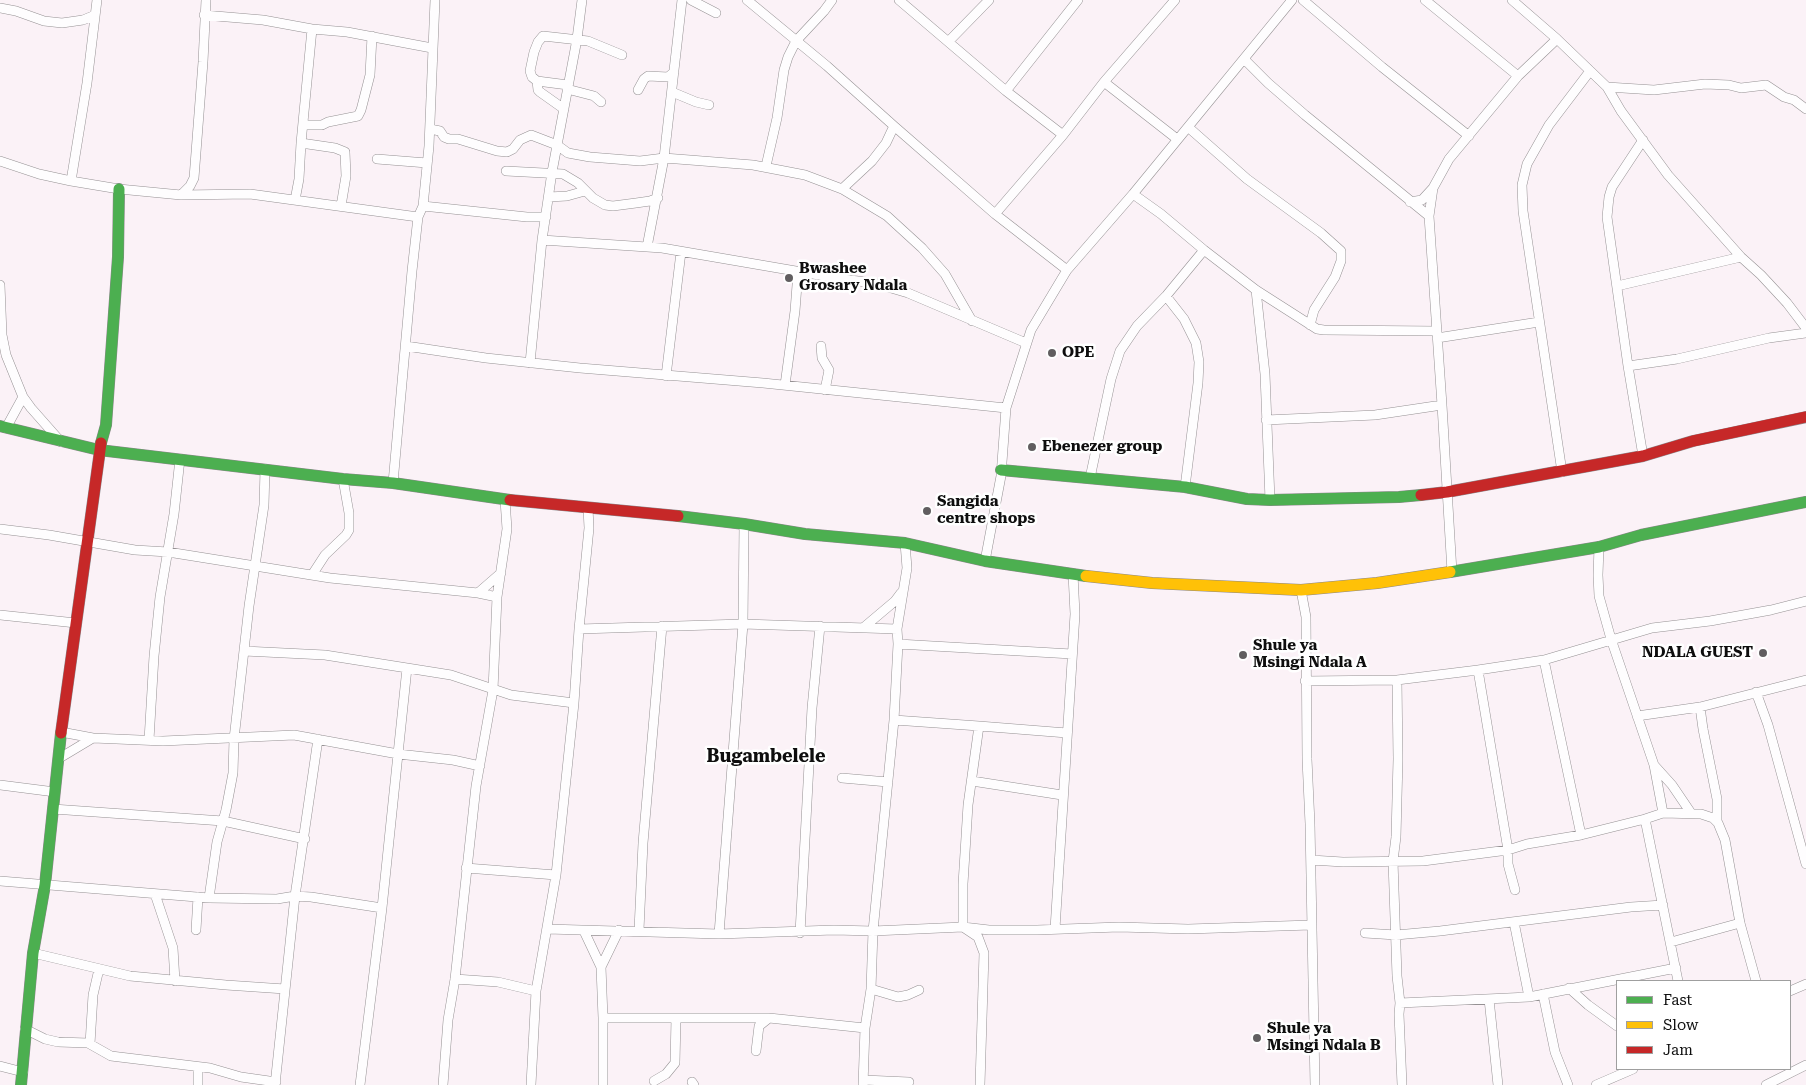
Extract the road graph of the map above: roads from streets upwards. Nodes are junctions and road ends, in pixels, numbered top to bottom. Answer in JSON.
{"nodes":[{"id":1,"x":97,"y":0,"type":"edge"},
{"id":2,"x":206,"y":0,"type":"edge"},
{"id":3,"x":435,"y":0,"type":"edge"},
{"id":4,"x":582,"y":0,"type":"edge"},
{"id":5,"x":682,"y":0,"type":"edge"},
{"id":6,"x":691,"y":0,"type":"edge"},
{"id":7,"x":747,"y":0,"type":"edge"},
{"id":8,"x":832,"y":0,"type":"edge"},
{"id":9,"x":899,"y":0,"type":"edge"},
{"id":10,"x":989,"y":0,"type":"edge"},
{"id":11,"x":1078,"y":0,"type":"edge"},
{"id":12,"x":1175,"y":0,"type":"edge"},
{"id":13,"x":1292,"y":0,"type":"edge"},
{"id":14,"x":1303,"y":0,"type":"edge"},
{"id":15,"x":1425,"y":0,"type":"edge"},
{"id":16,"x":1512,"y":0,"type":"edge"},
{"id":17,"x":0,"y":8,"type":"edge"},
{"id":18,"x":716,"y":13,"type":"dead end"},
{"id":19,"x":95,"y":15,"type":"junction"},
{"id":20,"x":204,"y":15,"type":"junction"},
{"id":21,"x":312,"y":29,"type":"junction"},
{"id":22,"x":372,"y":36,"type":"junction"},
{"id":23,"x":576,"y":39,"type":"junction"},
{"id":24,"x":1557,"y":39,"type":"junction"},
{"id":25,"x":796,"y":40,"type":"junction"},
{"id":26,"x":949,"y":41,"type":"junction"},
{"id":27,"x":432,"y":48,"type":"junction"},
{"id":28,"x":622,"y":56,"type":"dead end"},
{"id":29,"x":1244,"y":59,"type":"junction"},
{"id":30,"x":1590,"y":71,"type":"junction"},
{"id":31,"x":674,"y":72,"type":"junction"},
{"id":32,"x":1518,"y":76,"type":"junction"},
{"id":33,"x":537,"y":81,"type":"junction"},
{"id":34,"x":1104,"y":82,"type":"junction"},
{"id":35,"x":568,"y":87,"type":"junction"},
{"id":36,"x":1607,"y":87,"type":"junction"},
{"id":37,"x":638,"y":90,"type":"dead end"},
{"id":38,"x":1006,"y":91,"type":"junction"},
{"id":39,"x":672,"y":92,"type":"junction"},
{"id":40,"x":601,"y":102,"type":"dead end"},
{"id":41,"x":709,"y":105,"type":"dead end"},
{"id":42,"x":564,"y":109,"type":"junction"},
{"id":43,"x":1806,"y":109,"type":"edge"},
{"id":44,"x":303,"y":125,"type":"junction"},
{"id":45,"x":894,"y":126,"type":"junction"},
{"id":46,"x":1188,"y":127,"type":"junction"},
{"id":47,"x":430,"y":128,"type":"junction"},
{"id":48,"x":1063,"y":135,"type":"junction"},
{"id":49,"x":1469,"y":136,"type":"junction"},
{"id":50,"x":1178,"y":139,"type":"junction"},
{"id":51,"x":1642,"y":140,"type":"junction"},
{"id":52,"x":300,"y":143,"type":"junction"},
{"id":53,"x":557,"y":146,"type":"junction"},
{"id":54,"x":664,"y":158,"type":"junction"},
{"id":55,"x":377,"y":159,"type":"dead end"},
{"id":56,"x":0,"y":161,"type":"edge"},
{"id":57,"x":427,"y":163,"type":"junction"},
{"id":58,"x":766,"y":166,"type":"junction"},
{"id":59,"x":506,"y":171,"type":"dead end"},
{"id":60,"x":552,"y":172,"type":"junction"},
{"id":61,"x":71,"y":181,"type":"junction"},
{"id":62,"x":1433,"y":188,"type":"junction"},
{"id":63,"x":119,"y":189,"type":"junction"},
{"id":64,"x":842,"y":189,"type":"junction"},
{"id":65,"x":585,"y":191,"type":"junction"},
{"id":66,"x":1133,"y":194,"type":"junction"},
{"id":67,"x":181,"y":195,"type":"junction"},
{"id":68,"x":549,"y":197,"type":"junction"},
{"id":69,"x":658,"y":198,"type":"junction"},
{"id":70,"x":295,"y":200,"type":"junction"},
{"id":71,"x":1410,"y":202,"type":"junction"},
{"id":72,"x":341,"y":206,"type":"junction"},
{"id":73,"x":423,"y":206,"type":"junction"},
{"id":74,"x":995,"y":214,"type":"junction"},
{"id":75,"x":1428,"y":216,"type":"junction"},
{"id":76,"x":418,"y":217,"type":"junction"},
{"id":77,"x":546,"y":217,"type":"junction"},
{"id":78,"x":542,"y":240,"type":"junction"},
{"id":79,"x":648,"y":247,"type":"junction"},
{"id":80,"x":1204,"y":250,"type":"junction"},
{"id":81,"x":681,"y":252,"type":"junction"},
{"id":82,"x":1741,"y":257,"type":"junction"},
{"id":83,"x":1067,"y":270,"type":"junction"},
{"id":84,"x":798,"y":272,"type":"junction"},
{"id":85,"x":0,"y":285,"type":"edge"},
{"id":86,"x":1617,"y":286,"type":"junction"},
{"id":87,"x":1256,"y":290,"type":"junction"},
{"id":88,"x":1166,"y":296,"type":"junction"},
{"id":89,"x":1,"y":300,"type":"edge"},
{"id":90,"x":1,"y":311,"type":"edge"},
{"id":91,"x":972,"y":320,"type":"junction"},
{"id":92,"x":1539,"y":322,"type":"junction"},
{"id":93,"x":1310,"y":325,"type":"junction"},
{"id":94,"x":1806,"y":328,"type":"edge"},
{"id":95,"x":1806,"y":333,"type":"edge"},
{"id":96,"x":1437,"y":335,"type":"junction"},
{"id":97,"x":1026,"y":343,"type":"junction"},
{"id":98,"x":406,"y":346,"type":"junction"},
{"id":99,"x":821,"y":346,"type":"dead end"},
{"id":100,"x":530,"y":363,"type":"junction"},
{"id":101,"x":1628,"y":366,"type":"junction"},
{"id":102,"x":666,"y":376,"type":"junction"},
{"id":103,"x":785,"y":385,"type":"junction"},
{"id":104,"x":826,"y":390,"type":"junction"},
{"id":105,"x":24,"y":397,"type":"junction"},
{"id":106,"x":1442,"y":406,"type":"junction"},
{"id":107,"x":1006,"y":408,"type":"junction"},
{"id":108,"x":1806,"y":417,"type":"edge"},
{"id":109,"x":1266,"y":420,"type":"junction"},
{"id":110,"x":3,"y":427,"type":"edge"},
{"id":111,"x":61,"y":442,"type":"junction"},
{"id":112,"x":99,"y":450,"type":"junction"},
{"id":113,"x":1643,"y":456,"type":"junction"},
{"id":114,"x":180,"y":459,"type":"junction"},
{"id":115,"x":265,"y":469,"type":"junction"},
{"id":116,"x":1001,"y":470,"type":"junction"},
{"id":117,"x":1562,"y":472,"type":"junction"},
{"id":118,"x":1090,"y":478,"type":"junction"},
{"id":119,"x":343,"y":479,"type":"junction"},
{"id":120,"x":393,"y":483,"type":"junction"},
{"id":121,"x":1185,"y":487,"type":"junction"},
{"id":122,"x":1447,"y":492,"type":"junction"},
{"id":123,"x":505,"y":500,"type":"junction"},
{"id":124,"x":1270,"y":500,"type":"junction"},
{"id":125,"x":1806,"y":502,"type":"edge"},
{"id":126,"x":588,"y":508,"type":"junction"},
{"id":127,"x":744,"y":524,"type":"junction"},
{"id":128,"x":0,"y":529,"type":"edge"},
{"id":129,"x":88,"y":542,"type":"junction"},
{"id":130,"x":905,"y":543,"type":"junction"},
{"id":131,"x":1599,"y":547,"type":"junction"},
{"id":132,"x":168,"y":552,"type":"junction"},
{"id":133,"x":985,"y":562,"type":"junction"},
{"id":134,"x":255,"y":566,"type":"junction"},
{"id":135,"x":1452,"y":572,"type":"junction"},
{"id":136,"x":501,"y":573,"type":"junction"},
{"id":137,"x":1073,"y":574,"type":"junction"},
{"id":138,"x":312,"y":575,"type":"junction"},
{"id":139,"x":1301,"y":590,"type":"junction"},
{"id":140,"x":902,"y":592,"type":"junction"},
{"id":141,"x":478,"y":593,"type":"junction"},
{"id":142,"x":497,"y":597,"type":"junction"},
{"id":143,"x":1806,"y":602,"type":"edge"},
{"id":144,"x":0,"y":615,"type":"edge"},
{"id":145,"x":76,"y":623,"type":"junction"},
{"id":146,"x":743,"y":624,"type":"junction"},
{"id":147,"x":662,"y":626,"type":"junction"},
{"id":148,"x":820,"y":626,"type":"junction"},
{"id":149,"x":863,"y":628,"type":"junction"},
{"id":150,"x":579,"y":629,"type":"junction"},
{"id":151,"x":897,"y":629,"type":"junction"},
{"id":152,"x":1611,"y":639,"type":"junction"},
{"id":153,"x":898,"y":644,"type":"junction"},
{"id":154,"x":244,"y":651,"type":"junction"},
{"id":155,"x":1072,"y":654,"type":"junction"},
{"id":156,"x":1544,"y":660,"type":"junction"},
{"id":157,"x":407,"y":668,"type":"junction"},
{"id":158,"x":1478,"y":670,"type":"junction"},
{"id":159,"x":1397,"y":680,"type":"junction"},
{"id":160,"x":1806,"y":680,"type":"edge"},
{"id":161,"x":1305,"y":682,"type":"junction"},
{"id":162,"x":492,"y":690,"type":"junction"},
{"id":163,"x":1756,"y":692,"type":"junction"},
{"id":164,"x":574,"y":703,"type":"junction"},
{"id":165,"x":1700,"y":707,"type":"junction"},
{"id":166,"x":1637,"y":716,"type":"junction"},
{"id":167,"x":894,"y":720,"type":"junction"},
{"id":168,"x":979,"y":726,"type":"junction"},
{"id":169,"x":61,"y":732,"type":"junction"},
{"id":170,"x":1067,"y":733,"type":"junction"},
{"id":171,"x":93,"y":738,"type":"junction"},
{"id":172,"x":234,"y":739,"type":"junction"},
{"id":173,"x":318,"y":739,"type":"junction"},
{"id":174,"x":149,"y":740,"type":"junction"},
{"id":175,"x":398,"y":754,"type":"junction"},
{"id":176,"x":58,"y":759,"type":"junction"},
{"id":177,"x":1654,"y":765,"type":"junction"},
{"id":178,"x":480,"y":766,"type":"junction"},
{"id":179,"x":842,"y":778,"type":"dead end"},
{"id":180,"x":972,"y":781,"type":"junction"},
{"id":181,"x":888,"y":782,"type":"junction"},
{"id":182,"x":0,"y":785,"type":"edge"},
{"id":183,"x":55,"y":792,"type":"junction"},
{"id":184,"x":1062,"y":795,"type":"junction"},
{"id":185,"x":53,"y":809,"type":"junction"},
{"id":186,"x":1664,"y":813,"type":"junction"},
{"id":187,"x":1691,"y":814,"type":"junction"},
{"id":188,"x":1645,"y":820,"type":"junction"},
{"id":189,"x":223,"y":821,"type":"junction"},
{"id":190,"x":1717,"y":822,"type":"junction"},
{"id":191,"x":1581,"y":835,"type":"junction"},
{"id":192,"x":305,"y":839,"type":"junction"},
{"id":193,"x":1508,"y":850,"type":"junction"},
{"id":194,"x":1310,"y":860,"type":"junction"},
{"id":195,"x":1393,"y":861,"type":"junction"},
{"id":196,"x":1806,"y":864,"type":"edge"},
{"id":197,"x":466,"y":868,"type":"junction"},
{"id":198,"x":556,"y":876,"type":"junction"},
{"id":199,"x":0,"y":880,"type":"edge"},
{"id":200,"x":45,"y":885,"type":"junction"},
{"id":201,"x":1515,"y":890,"type":"dead end"},
{"id":202,"x":155,"y":894,"type":"junction"},
{"id":203,"x":295,"y":896,"type":"junction"},
{"id":204,"x":198,"y":897,"type":"junction"},
{"id":205,"x":209,"y":898,"type":"junction"},
{"id":206,"x":1663,"y":905,"type":"junction"},
{"id":207,"x":382,"y":908,"type":"junction"},
{"id":208,"x":1514,"y":922,"type":"junction"},
{"id":209,"x":1740,"y":923,"type":"junction"},
{"id":210,"x":1311,"y":925,"type":"junction"},
{"id":211,"x":963,"y":927,"type":"junction"},
{"id":212,"x":547,"y":929,"type":"junction"},
{"id":213,"x":1055,"y":929,"type":"junction"},
{"id":214,"x":196,"y":930,"type":"dead end"},
{"id":215,"x":619,"y":930,"type":"junction"},
{"id":216,"x":639,"y":930,"type":"junction"},
{"id":217,"x":989,"y":930,"type":"junction"},
{"id":218,"x":584,"y":931,"type":"junction"},
{"id":219,"x":873,"y":931,"type":"junction"},
{"id":220,"x":800,"y":932,"type":"junction"},
{"id":221,"x":1366,"y":933,"type":"dead end"},
{"id":222,"x":720,"y":934,"type":"junction"},
{"id":223,"x":1396,"y":935,"type":"junction"},
{"id":224,"x":1671,"y":942,"type":"junction"},
{"id":225,"x":983,"y":945,"type":"junction"},
{"id":226,"x":33,"y":953,"type":"junction"},
{"id":227,"x":601,"y":967,"type":"junction"},
{"id":228,"x":1676,"y":968,"type":"junction"},
{"id":229,"x":98,"y":969,"type":"junction"},
{"id":230,"x":455,"y":979,"type":"junction"},
{"id":231,"x":1678,"y":980,"type":"edge"},
{"id":232,"x":1756,"y":980,"type":"edge"},
{"id":233,"x":174,"y":981,"type":"junction"},
{"id":234,"x":1806,"y":984,"type":"edge"},
{"id":235,"x":1569,"y":988,"type":"junction"},
{"id":236,"x":285,"y":989,"type":"junction"},
{"id":237,"x":871,"y":989,"type":"junction"},
{"id":238,"x":919,"y":990,"type":"dead end"},
{"id":239,"x":536,"y":991,"type":"junction"},
{"id":240,"x":1791,"y":991,"type":"edge"},
{"id":241,"x":1543,"y":994,"type":"junction"},
{"id":242,"x":1529,"y":997,"type":"junction"},
{"id":243,"x":1489,"y":999,"type":"junction"},
{"id":244,"x":1400,"y":1003,"type":"junction"},
{"id":245,"x":603,"y":1018,"type":"junction"},
{"id":246,"x":676,"y":1018,"type":"junction"},
{"id":247,"x":769,"y":1018,"type":"junction"},
{"id":248,"x":1616,"y":1025,"type":"edge"},
{"id":249,"x":865,"y":1028,"type":"junction"},
{"id":250,"x":25,"y":1029,"type":"junction"},
{"id":251,"x":90,"y":1044,"type":"junction"},
{"id":252,"x":756,"y":1051,"type":"dead end"},
{"id":253,"x":1806,"y":1065,"type":"edge"},
{"id":254,"x":0,"y":1066,"type":"edge"},
{"id":255,"x":198,"y":1067,"type":"junction"},
{"id":256,"x":1631,"y":1070,"type":"edge"},
{"id":257,"x":1791,"y":1070,"type":"edge"},
{"id":258,"x":23,"y":1072,"type":"junction"},
{"id":259,"x":1783,"y":1072,"type":"edge"},
{"id":260,"x":654,"y":1081,"type":"dead end"},
{"id":261,"x":863,"y":1082,"type":"edge"},
{"id":262,"x":909,"y":1082,"type":"dead end"},
{"id":263,"x":276,"y":1083,"type":"edge"},
{"id":264,"x":21,"y":1085,"type":"edge"},
{"id":265,"x":198,"y":1085,"type":"edge"},
{"id":266,"x":360,"y":1085,"type":"edge"},
{"id":267,"x":442,"y":1085,"type":"edge"},
{"id":268,"x":530,"y":1085,"type":"edge"},
{"id":269,"x":602,"y":1085,"type":"edge"},
{"id":270,"x":980,"y":1085,"type":"edge"},
{"id":271,"x":1315,"y":1085,"type":"edge"},
{"id":272,"x":1402,"y":1085,"type":"edge"},
{"id":273,"x":1498,"y":1085,"type":"edge"},
{"id":274,"x":1568,"y":1085,"type":"edge"},
{"id":275,"x":1596,"y":1085,"type":"edge"},
{"id":276,"x":1766,"y":1085,"type":"edge"}],
"edges":[{"from":1,"to":19,"type":"street"},
{"from":2,"to":20,"type":"street"},
{"from":3,"to":27,"type":"street"},
{"from":4,"to":23,"type":"street"},
{"from":5,"to":31,"type":"street"},
{"from":6,"to":18,"type":"street"},
{"from":7,"to":25,"type":"street"},
{"from":8,"to":25,"type":"street"},
{"from":9,"to":26,"type":"street"},
{"from":10,"to":26,"type":"street"},
{"from":11,"to":38,"type":"street"},
{"from":12,"to":34,"type":"street"},
{"from":13,"to":29,"type":"street"},
{"from":14,"to":49,"type":"street"},
{"from":15,"to":32,"type":"street"},
{"from":16,"to":24,"type":"street"},
{"from":17,"to":19,"type":"street"},
{"from":19,"to":61,"type":"street"},
{"from":20,"to":21,"type":"street"},
{"from":20,"to":67,"type":"street"},
{"from":21,"to":22,"type":"street"},
{"from":21,"to":44,"type":"street"},
{"from":22,"to":27,"type":"street"},
{"from":22,"to":44,"type":"street"},
{"from":23,"to":28,"type":"street"},
{"from":23,"to":33,"type":"street"},
{"from":23,"to":35,"type":"street"},
{"from":24,"to":30,"type":"street"},
{"from":24,"to":32,"type":"street"},
{"from":25,"to":45,"type":"street"},
{"from":25,"to":58,"type":"street"},
{"from":26,"to":38,"type":"street"},
{"from":27,"to":47,"type":"street"},
{"from":29,"to":46,"type":"street"},
{"from":29,"to":71,"type":"street"},
{"from":30,"to":36,"type":"street"},
{"from":30,"to":92,"type":"street"},
{"from":31,"to":37,"type":"street"},
{"from":31,"to":39,"type":"street"},
{"from":32,"to":49,"type":"street"},
{"from":33,"to":35,"type":"street"},
{"from":33,"to":42,"type":"street"},
{"from":34,"to":48,"type":"street"},
{"from":34,"to":50,"type":"street"},
{"from":35,"to":40,"type":"street"},
{"from":35,"to":42,"type":"street"},
{"from":36,"to":43,"type":"street"},
{"from":36,"to":51,"type":"street"},
{"from":38,"to":48,"type":"street"},
{"from":39,"to":41,"type":"street"},
{"from":39,"to":54,"type":"street"},
{"from":42,"to":53,"type":"street"},
{"from":44,"to":52,"type":"street"},
{"from":45,"to":64,"type":"street"},
{"from":45,"to":74,"type":"street"},
{"from":46,"to":50,"type":"street"},
{"from":46,"to":93,"type":"street"},
{"from":47,"to":53,"type":"street"},
{"from":47,"to":57,"type":"street"},
{"from":48,"to":74,"type":"street"},
{"from":49,"to":62,"type":"street"},
{"from":50,"to":66,"type":"street"},
{"from":51,"to":82,"type":"street"},
{"from":51,"to":86,"type":"street"},
{"from":52,"to":70,"type":"street"},
{"from":52,"to":72,"type":"street"},
{"from":53,"to":54,"type":"street"},
{"from":53,"to":60,"type":"street"},
{"from":54,"to":58,"type":"street"},
{"from":54,"to":69,"type":"street"},
{"from":55,"to":57,"type":"street"},
{"from":56,"to":61,"type":"street"},
{"from":57,"to":73,"type":"street"},
{"from":58,"to":64,"type":"street"},
{"from":59,"to":60,"type":"street"},
{"from":60,"to":65,"type":"street"},
{"from":60,"to":68,"type":"street"},
{"from":61,"to":63,"type":"street"},
{"from":62,"to":71,"type":"street"},
{"from":62,"to":75,"type":"street"},
{"from":63,"to":67,"type":"street"},
{"from":63,"to":112,"type":"street"},
{"from":64,"to":91,"type":"street"},
{"from":65,"to":68,"type":"street"},
{"from":65,"to":69,"type":"street"},
{"from":66,"to":80,"type":"street"},
{"from":66,"to":83,"type":"street"},
{"from":67,"to":70,"type":"street"},
{"from":68,"to":77,"type":"street"},
{"from":69,"to":79,"type":"street"},
{"from":70,"to":72,"type":"street"},
{"from":71,"to":75,"type":"street"},
{"from":72,"to":76,"type":"street"},
{"from":73,"to":76,"type":"street"},
{"from":73,"to":77,"type":"street"},
{"from":74,"to":83,"type":"street"},
{"from":75,"to":96,"type":"street"},
{"from":76,"to":98,"type":"street"},
{"from":77,"to":78,"type":"street"},
{"from":78,"to":79,"type":"street"},
{"from":78,"to":100,"type":"street"},
{"from":79,"to":81,"type":"street"},
{"from":80,"to":87,"type":"street"},
{"from":80,"to":88,"type":"street"},
{"from":81,"to":84,"type":"street"},
{"from":81,"to":102,"type":"street"},
{"from":82,"to":86,"type":"street"},
{"from":82,"to":94,"type":"street"},
{"from":83,"to":97,"type":"street"},
{"from":84,"to":91,"type":"street"},
{"from":84,"to":103,"type":"street"},
{"from":85,"to":89,"type":"street"},
{"from":86,"to":101,"type":"street"},
{"from":87,"to":93,"type":"street"},
{"from":87,"to":109,"type":"street"},
{"from":88,"to":118,"type":"street"},
{"from":88,"to":121,"type":"street"},
{"from":89,"to":90,"type":"street"},
{"from":90,"to":105,"type":"street"},
{"from":91,"to":97,"type":"street"},
{"from":92,"to":96,"type":"street"},
{"from":92,"to":117,"type":"street"},
{"from":93,"to":96,"type":"street"},
{"from":95,"to":101,"type":"street"},
{"from":96,"to":106,"type":"street"},
{"from":97,"to":107,"type":"street"},
{"from":98,"to":100,"type":"street"},
{"from":98,"to":120,"type":"street"},
{"from":99,"to":104,"type":"street"},
{"from":100,"to":102,"type":"street"},
{"from":101,"to":113,"type":"street"},
{"from":102,"to":103,"type":"street"},
{"from":103,"to":104,"type":"street"},
{"from":104,"to":107,"type":"street"},
{"from":105,"to":110,"type":"street"},
{"from":105,"to":111,"type":"street"},
{"from":106,"to":109,"type":"street"},
{"from":106,"to":122,"type":"street"},
{"from":107,"to":116,"type":"street"},
{"from":108,"to":113,"type":"street"},
{"from":109,"to":124,"type":"street"},
{"from":110,"to":111,"type":"street"},
{"from":111,"to":112,"type":"street"},
{"from":112,"to":114,"type":"street"},
{"from":112,"to":129,"type":"street"},
{"from":113,"to":117,"type":"street"},
{"from":114,"to":115,"type":"street"},
{"from":114,"to":132,"type":"street"},
{"from":115,"to":119,"type":"street"},
{"from":115,"to":134,"type":"street"},
{"from":116,"to":118,"type":"street"},
{"from":116,"to":133,"type":"street"},
{"from":117,"to":122,"type":"street"},
{"from":118,"to":121,"type":"street"},
{"from":119,"to":120,"type":"street"},
{"from":119,"to":138,"type":"street"},
{"from":120,"to":123,"type":"street"},
{"from":121,"to":124,"type":"street"},
{"from":122,"to":124,"type":"street"},
{"from":122,"to":135,"type":"street"},
{"from":123,"to":126,"type":"street"},
{"from":123,"to":136,"type":"street"},
{"from":125,"to":131,"type":"street"},
{"from":126,"to":127,"type":"street"},
{"from":126,"to":150,"type":"street"},
{"from":127,"to":130,"type":"street"},
{"from":127,"to":146,"type":"street"},
{"from":128,"to":129,"type":"street"},
{"from":129,"to":132,"type":"street"},
{"from":129,"to":145,"type":"street"},
{"from":130,"to":133,"type":"street"},
{"from":130,"to":140,"type":"street"},
{"from":131,"to":135,"type":"street"},
{"from":131,"to":152,"type":"street"},
{"from":132,"to":134,"type":"street"},
{"from":132,"to":174,"type":"street"},
{"from":133,"to":137,"type":"street"},
{"from":134,"to":138,"type":"street"},
{"from":134,"to":154,"type":"street"},
{"from":135,"to":139,"type":"street"},
{"from":136,"to":141,"type":"street"},
{"from":136,"to":142,"type":"street"},
{"from":137,"to":139,"type":"street"},
{"from":137,"to":155,"type":"street"},
{"from":138,"to":141,"type":"street"},
{"from":139,"to":161,"type":"street"},
{"from":140,"to":149,"type":"street"},
{"from":140,"to":151,"type":"street"},
{"from":141,"to":142,"type":"street"},
{"from":142,"to":162,"type":"street"},
{"from":143,"to":152,"type":"street"},
{"from":144,"to":145,"type":"street"},
{"from":145,"to":169,"type":"street"},
{"from":146,"to":147,"type":"street"},
{"from":146,"to":148,"type":"street"},
{"from":146,"to":222,"type":"street"},
{"from":147,"to":150,"type":"street"},
{"from":147,"to":216,"type":"street"},
{"from":148,"to":149,"type":"street"},
{"from":148,"to":220,"type":"street"},
{"from":149,"to":151,"type":"street"},
{"from":150,"to":164,"type":"street"},
{"from":151,"to":153,"type":"street"},
{"from":152,"to":156,"type":"street"},
{"from":152,"to":166,"type":"street"},
{"from":153,"to":155,"type":"street"},
{"from":153,"to":167,"type":"street"},
{"from":154,"to":157,"type":"street"},
{"from":154,"to":172,"type":"street"},
{"from":155,"to":170,"type":"street"},
{"from":156,"to":158,"type":"street"},
{"from":156,"to":191,"type":"street"},
{"from":157,"to":162,"type":"street"},
{"from":157,"to":175,"type":"street"},
{"from":158,"to":159,"type":"street"},
{"from":158,"to":193,"type":"street"},
{"from":159,"to":161,"type":"street"},
{"from":159,"to":195,"type":"street"},
{"from":160,"to":163,"type":"street"},
{"from":161,"to":194,"type":"street"},
{"from":162,"to":164,"type":"street"},
{"from":162,"to":178,"type":"street"},
{"from":163,"to":165,"type":"street"},
{"from":163,"to":196,"type":"street"},
{"from":164,"to":198,"type":"street"},
{"from":165,"to":166,"type":"street"},
{"from":165,"to":190,"type":"street"},
{"from":166,"to":177,"type":"street"},
{"from":167,"to":168,"type":"street"},
{"from":167,"to":181,"type":"street"},
{"from":168,"to":170,"type":"street"},
{"from":168,"to":180,"type":"street"},
{"from":169,"to":171,"type":"street"},
{"from":169,"to":176,"type":"street"},
{"from":170,"to":184,"type":"street"},
{"from":171,"to":174,"type":"street"},
{"from":171,"to":176,"type":"street"},
{"from":172,"to":173,"type":"street"},
{"from":172,"to":174,"type":"street"},
{"from":172,"to":189,"type":"street"},
{"from":173,"to":175,"type":"street"},
{"from":173,"to":192,"type":"street"},
{"from":175,"to":178,"type":"street"},
{"from":175,"to":207,"type":"street"},
{"from":176,"to":183,"type":"street"},
{"from":177,"to":186,"type":"street"},
{"from":177,"to":187,"type":"street"},
{"from":178,"to":197,"type":"street"},
{"from":179,"to":181,"type":"street"},
{"from":180,"to":184,"type":"street"},
{"from":180,"to":211,"type":"street"},
{"from":181,"to":219,"type":"street"},
{"from":182,"to":183,"type":"street"},
{"from":183,"to":185,"type":"street"},
{"from":184,"to":213,"type":"street"},
{"from":185,"to":189,"type":"street"},
{"from":185,"to":200,"type":"street"},
{"from":186,"to":187,"type":"street"},
{"from":186,"to":188,"type":"street"},
{"from":187,"to":190,"type":"street"},
{"from":188,"to":191,"type":"street"},
{"from":188,"to":206,"type":"street"},
{"from":189,"to":192,"type":"street"},
{"from":189,"to":205,"type":"street"},
{"from":190,"to":209,"type":"street"},
{"from":191,"to":193,"type":"street"},
{"from":192,"to":203,"type":"street"},
{"from":193,"to":195,"type":"street"},
{"from":193,"to":201,"type":"street"},
{"from":194,"to":195,"type":"street"},
{"from":194,"to":210,"type":"street"},
{"from":195,"to":223,"type":"street"},
{"from":197,"to":198,"type":"street"},
{"from":197,"to":230,"type":"street"},
{"from":198,"to":212,"type":"street"},
{"from":199,"to":200,"type":"street"},
{"from":200,"to":202,"type":"street"},
{"from":200,"to":226,"type":"street"},
{"from":202,"to":204,"type":"street"},
{"from":202,"to":233,"type":"street"},
{"from":203,"to":205,"type":"street"},
{"from":203,"to":207,"type":"street"},
{"from":203,"to":236,"type":"street"},
{"from":204,"to":205,"type":"street"},
{"from":204,"to":214,"type":"street"},
{"from":206,"to":208,"type":"street"},
{"from":206,"to":224,"type":"street"},
{"from":207,"to":266,"type":"street"},
{"from":208,"to":223,"type":"street"},
{"from":208,"to":242,"type":"street"},
{"from":209,"to":224,"type":"street"},
{"from":209,"to":232,"type":"street"},
{"from":210,"to":213,"type":"street"},
{"from":210,"to":271,"type":"street"},
{"from":211,"to":217,"type":"street"},
{"from":211,"to":219,"type":"street"},
{"from":211,"to":225,"type":"street"},
{"from":212,"to":218,"type":"street"},
{"from":212,"to":239,"type":"street"},
{"from":213,"to":217,"type":"street"},
{"from":215,"to":216,"type":"street"},
{"from":215,"to":218,"type":"street"},
{"from":215,"to":227,"type":"street"},
{"from":216,"to":222,"type":"street"},
{"from":217,"to":225,"type":"street"},
{"from":218,"to":227,"type":"street"},
{"from":219,"to":220,"type":"street"},
{"from":219,"to":237,"type":"street"},
{"from":220,"to":222,"type":"street"},
{"from":221,"to":223,"type":"street"},
{"from":223,"to":244,"type":"street"},
{"from":224,"to":228,"type":"street"},
{"from":225,"to":270,"type":"street"},
{"from":226,"to":229,"type":"street"},
{"from":226,"to":250,"type":"street"},
{"from":227,"to":245,"type":"street"},
{"from":228,"to":231,"type":"street"},
{"from":228,"to":235,"type":"street"},
{"from":229,"to":233,"type":"street"},
{"from":229,"to":251,"type":"street"},
{"from":230,"to":239,"type":"street"},
{"from":230,"to":267,"type":"street"},
{"from":233,"to":236,"type":"street"},
{"from":234,"to":240,"type":"street"},
{"from":235,"to":241,"type":"street"},
{"from":235,"to":248,"type":"street"},
{"from":236,"to":263,"type":"street"},
{"from":237,"to":238,"type":"street"},
{"from":237,"to":249,"type":"street"},
{"from":239,"to":268,"type":"street"},
{"from":241,"to":242,"type":"street"},
{"from":241,"to":274,"type":"street"},
{"from":242,"to":243,"type":"street"},
{"from":243,"to":244,"type":"street"},
{"from":243,"to":273,"type":"street"},
{"from":244,"to":272,"type":"street"},
{"from":245,"to":246,"type":"street"},
{"from":245,"to":269,"type":"street"},
{"from":246,"to":247,"type":"street"},
{"from":246,"to":260,"type":"street"},
{"from":247,"to":249,"type":"street"},
{"from":247,"to":252,"type":"street"},
{"from":249,"to":261,"type":"street"},
{"from":250,"to":251,"type":"street"},
{"from":250,"to":258,"type":"street"},
{"from":251,"to":255,"type":"street"},
{"from":253,"to":257,"type":"street"},
{"from":254,"to":258,"type":"street"},
{"from":255,"to":263,"type":"street"},
{"from":255,"to":265,"type":"street"},
{"from":256,"to":275,"type":"street"},
{"from":258,"to":264,"type":"street"},
{"from":259,"to":276,"type":"street"},
{"from":261,"to":262,"type":"street"}]}
